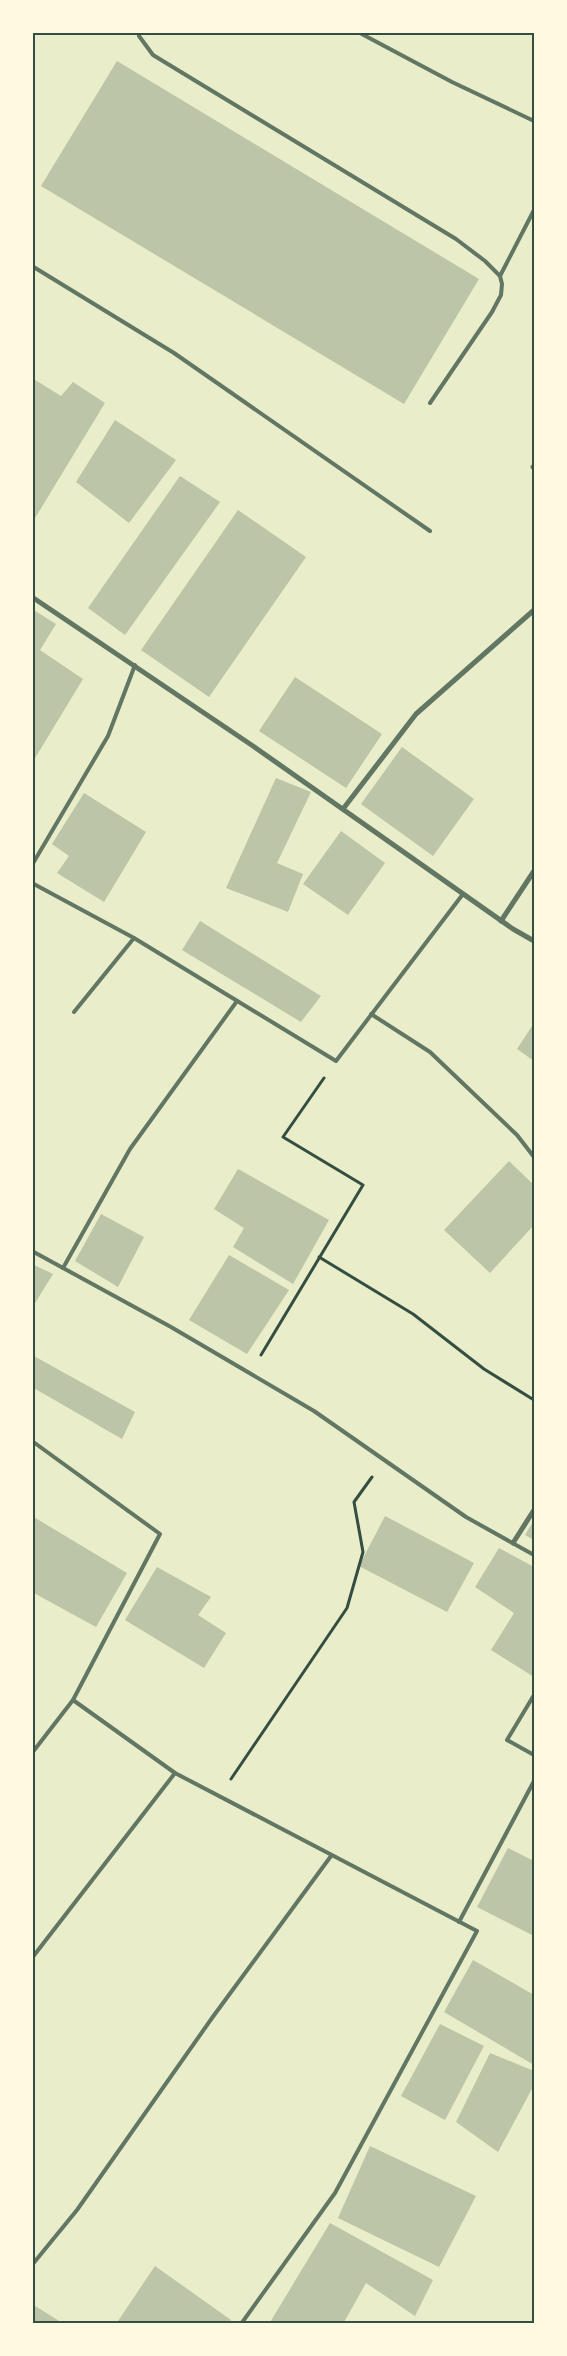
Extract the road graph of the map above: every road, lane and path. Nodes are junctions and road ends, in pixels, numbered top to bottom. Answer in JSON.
{"nodes":[{"id":1,"x":139,"y":32,"type":"edge"},
{"id":2,"x":358,"y":32,"type":"edge"},
{"id":3,"x":534,"y":121,"type":"edge"},
{"id":4,"x":534,"y":210,"type":"edge"},
{"id":5,"x":32,"y":266,"type":"edge"},
{"id":6,"x":500,"y":276,"type":"junction"},
{"id":7,"x":430,"y":403,"type":"dead end"},
{"id":8,"x":430,"y":530,"type":"dead end"},
{"id":9,"x":32,"y":597,"type":"edge"},
{"id":10,"x":534,"y":610,"type":"edge"},
{"id":11,"x":135,"y":665,"type":"junction"},
{"id":12,"x":342,"y":809,"type":"junction"},
{"id":13,"x":32,"y":865,"type":"edge"},
{"id":14,"x":534,"y":872,"type":"edge"},
{"id":15,"x":32,"y":883,"type":"edge"},
{"id":16,"x":463,"y":894,"type":"junction"},
{"id":17,"x":501,"y":921,"type":"junction"},
{"id":18,"x":134,"y":938,"type":"junction"},
{"id":19,"x":534,"y":941,"type":"edge"},
{"id":20,"x":237,"y":1001,"type":"junction"},
{"id":21,"x":74,"y":1012,"type":"dead end"},
{"id":22,"x":372,"y":1014,"type":"junction"},
{"id":23,"x":336,"y":1061,"type":"junction"},
{"id":24,"x":534,"y":1157,"type":"edge"},
{"id":25,"x":32,"y":1251,"type":"edge"},
{"id":26,"x":319,"y":1257,"type":"junction"},
{"id":27,"x":63,"y":1268,"type":"junction"},
{"id":28,"x":250,"y":1373,"type":"junction"},
{"id":29,"x":534,"y":1400,"type":"edge"},
{"id":30,"x":32,"y":1441,"type":"edge"},
{"id":31,"x":384,"y":1460,"type":"junction"},
{"id":32,"x":534,"y":1510,"type":"edge"},
{"id":33,"x":513,"y":1543,"type":"junction"},
{"id":34,"x":534,"y":1555,"type":"edge"},
{"id":35,"x":534,"y":1695,"type":"edge"},
{"id":36,"x":73,"y":1700,"type":"junction"},
{"id":37,"x":32,"y":1753,"type":"edge"},
{"id":38,"x":534,"y":1755,"type":"edge"},
{"id":39,"x":175,"y":1773,"type":"junction"},
{"id":40,"x":534,"y":1780,"type":"edge"},
{"id":41,"x":220,"y":1796,"type":"junction"},
{"id":42,"x":331,"y":1856,"type":"junction"},
{"id":43,"x":459,"y":1922,"type":"junction"},
{"id":44,"x":32,"y":1958,"type":"edge"},
{"id":45,"x":32,"y":2265,"type":"edge"},
{"id":46,"x":241,"y":2324,"type":"edge"}],
"edges":[{"from":1,"to":6,"type":"lane"},
{"from":2,"to":3,"type":"lane"},
{"from":4,"to":6,"type":"lane"},
{"from":5,"to":8,"type":"lane"},
{"from":6,"to":7,"type":"lane"},
{"from":9,"to":11,"type":"street"},
{"from":10,"to":12,"type":"street"},
{"from":11,"to":12,"type":"street"},
{"from":11,"to":13,"type":"lane"},
{"from":12,"to":16,"type":"street"},
{"from":14,"to":17,"type":"street"},
{"from":15,"to":18,"type":"lane"},
{"from":16,"to":17,"type":"street"},
{"from":16,"to":22,"type":"lane"},
{"from":17,"to":19,"type":"street"},
{"from":18,"to":20,"type":"lane"},
{"from":18,"to":21,"type":"lane"},
{"from":20,"to":23,"type":"lane"},
{"from":20,"to":27,"type":"lane"},
{"from":22,"to":23,"type":"lane"},
{"from":22,"to":24,"type":"lane"},
{"from":23,"to":26,"type":"path"},
{"from":25,"to":27,"type":"lane"},
{"from":26,"to":28,"type":"path"},
{"from":26,"to":29,"type":"path"},
{"from":27,"to":28,"type":"lane"},
{"from":28,"to":31,"type":"lane"},
{"from":30,"to":36,"type":"lane"},
{"from":31,"to":33,"type":"lane"},
{"from":31,"to":41,"type":"path"},
{"from":32,"to":33,"type":"street"},
{"from":33,"to":34,"type":"lane"},
{"from":35,"to":38,"type":"lane"},
{"from":36,"to":37,"type":"lane"},
{"from":36,"to":39,"type":"lane"},
{"from":39,"to":41,"type":"lane"},
{"from":39,"to":44,"type":"lane"},
{"from":40,"to":43,"type":"lane"},
{"from":41,"to":42,"type":"lane"},
{"from":42,"to":43,"type":"lane"},
{"from":42,"to":45,"type":"lane"},
{"from":43,"to":46,"type":"lane"}]}
